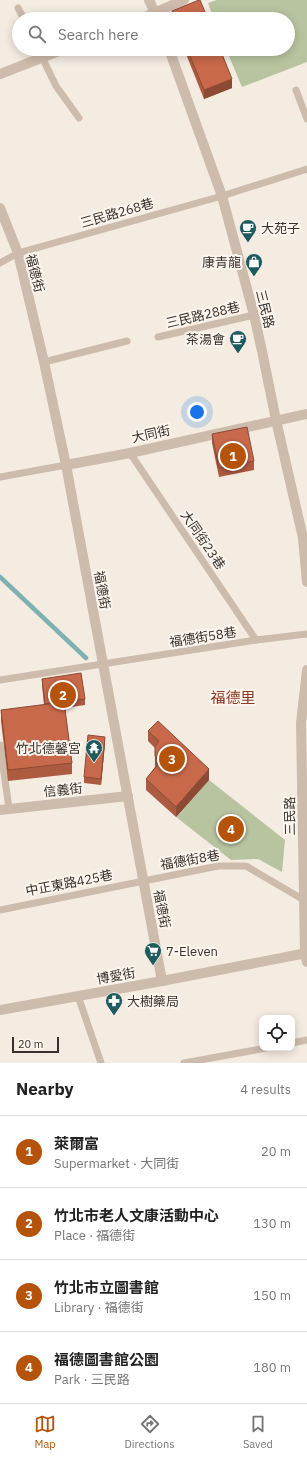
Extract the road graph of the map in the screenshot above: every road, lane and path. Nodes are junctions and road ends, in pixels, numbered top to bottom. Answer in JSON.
{"nodes":[{"id":1,"x":150,"y":0,"type":"edge"},
{"id":2,"x":184,"y":0,"type":"edge"},
{"id":3,"x":18,"y":8,"type":"dead end"},
{"id":4,"x":20,"y":12,"type":"edge"},
{"id":5,"x":155,"y":12,"type":"edge"},
{"id":6,"x":164,"y":12,"type":"edge"},
{"id":7,"x":34,"y":56,"type":"edge"},
{"id":8,"x":41,"y":56,"type":"edge"},
{"id":9,"x":172,"y":56,"type":"edge"},
{"id":10,"x":0,"y":74,"type":"edge"},
{"id":11,"x":296,"y":90,"type":"dead end"},
{"id":12,"x":79,"y":118,"type":"dead end"},
{"id":13,"x":307,"y":119,"type":"edge"},
{"id":14,"x":307,"y":169,"type":"edge"},
{"id":15,"x":222,"y":196,"type":"junction"},
{"id":16,"x":0,"y":208,"type":"edge"},
{"id":17,"x":18,"y":253,"type":"junction"},
{"id":18,"x":0,"y":263,"type":"edge"},
{"id":19,"x":254,"y":316,"type":"junction"},
{"id":20,"x":158,"y":337,"type":"dead end"},
{"id":21,"x":127,"y":341,"type":"dead end"},
{"id":22,"x":44,"y":362,"type":"junction"},
{"id":23,"x":307,"y":414,"type":"edge"},
{"id":24,"x":276,"y":420,"type":"junction"},
{"id":25,"x":130,"y":452,"type":"junction"},
{"id":26,"x":66,"y":465,"type":"junction"},
{"id":27,"x":0,"y":477,"type":"edge"},
{"id":28,"x":307,"y":582,"type":"edge"},
{"id":29,"x":307,"y":634,"type":"edge"},
{"id":30,"x":256,"y":640,"type":"junction"},
{"id":31,"x":102,"y":664,"type":"junction"},
{"id":32,"x":307,"y":670,"type":"edge"},
{"id":33,"x":0,"y":680,"type":"edge"},
{"id":34,"x":0,"y":745,"type":"edge"},
{"id":35,"x":128,"y":796,"type":"junction"},
{"id":36,"x":5,"y":809,"type":"edge"},
{"id":37,"x":143,"y":881,"type":"junction"},
{"id":38,"x":304,"y":900,"type":"junction"},
{"id":39,"x":0,"y":910,"type":"edge"},
{"id":40,"x":306,"y":956,"type":"edge"},
{"id":41,"x":162,"y":981,"type":"junction"},
{"id":42,"x":78,"y":996,"type":"junction"},
{"id":43,"x":0,"y":1010,"type":"edge"},
{"id":44,"x":307,"y":1040,"type":"edge"},
{"id":45,"x":295,"y":1042,"type":"edge"},
{"id":46,"x":259,"y":1049,"type":"edge"},
{"id":47,"x":101,"y":1063,"type":"edge"},
{"id":48,"x":184,"y":1063,"type":"edge"}],
"edges":[{"from":1,"to":5,"type":"street"},
{"from":2,"to":6,"type":"street"},
{"from":3,"to":4,"type":"lane"},
{"from":7,"to":10,"type":"street"},
{"from":8,"to":12,"type":"lane"},
{"from":9,"to":15,"type":"street","name":"三民路"},
{"from":11,"to":13,"type":"lane"},
{"from":14,"to":15,"type":"lane","name":"三民路268巷"},
{"from":15,"to":17,"type":"lane","name":"三民路268巷"},
{"from":15,"to":19,"type":"street","name":"三民路"},
{"from":16,"to":17,"type":"street","name":"福德街"},
{"from":17,"to":18,"type":"lane","name":"三民路268巷"},
{"from":17,"to":22,"type":"street","name":"福德街"},
{"from":19,"to":20,"type":"lane","name":"三民路288巷"},
{"from":19,"to":24,"type":"street","name":"三民路"},
{"from":21,"to":22,"type":"lane"},
{"from":22,"to":26,"type":"street","name":"福德街"},
{"from":23,"to":24,"type":"street","name":"大同街"},
{"from":24,"to":25,"type":"street","name":"大同街"},
{"from":24,"to":28,"type":"street","name":"三民路"},
{"from":25,"to":26,"type":"street","name":"大同街"},
{"from":25,"to":30,"type":"lane","name":"大同街23巷"},
{"from":26,"to":27,"type":"lane","name":"大同街"},
{"from":26,"to":31,"type":"street","name":"福德街"},
{"from":29,"to":30,"type":"lane","name":"福德街58巷"},
{"from":30,"to":31,"type":"lane","name":"福德街58巷"},
{"from":31,"to":33,"type":"lane","name":"福德街58巷"},
{"from":31,"to":35,"type":"street","name":"福德街"},
{"from":32,"to":38,"type":"street","name":"三民路"},
{"from":34,"to":36,"type":"lane"},
{"from":35,"to":36,"type":"street","name":"信義街"},
{"from":35,"to":37,"type":"street","name":"福德街"},
{"from":37,"to":38,"type":"lane","name":"福德街8巷"},
{"from":37,"to":39,"type":"lane","name":"中正東路425巷"},
{"from":37,"to":41,"type":"street","name":"福德街"},
{"from":38,"to":40,"type":"street","name":"三民路"},
{"from":40,"to":41,"type":"street","name":"博愛街"},
{"from":41,"to":42,"type":"street","name":"博愛街"},
{"from":42,"to":43,"type":"street","name":"博愛街"},
{"from":42,"to":47,"type":"lane"},
{"from":44,"to":45,"type":"lane"},
{"from":46,"to":48,"type":"lane"}]}
